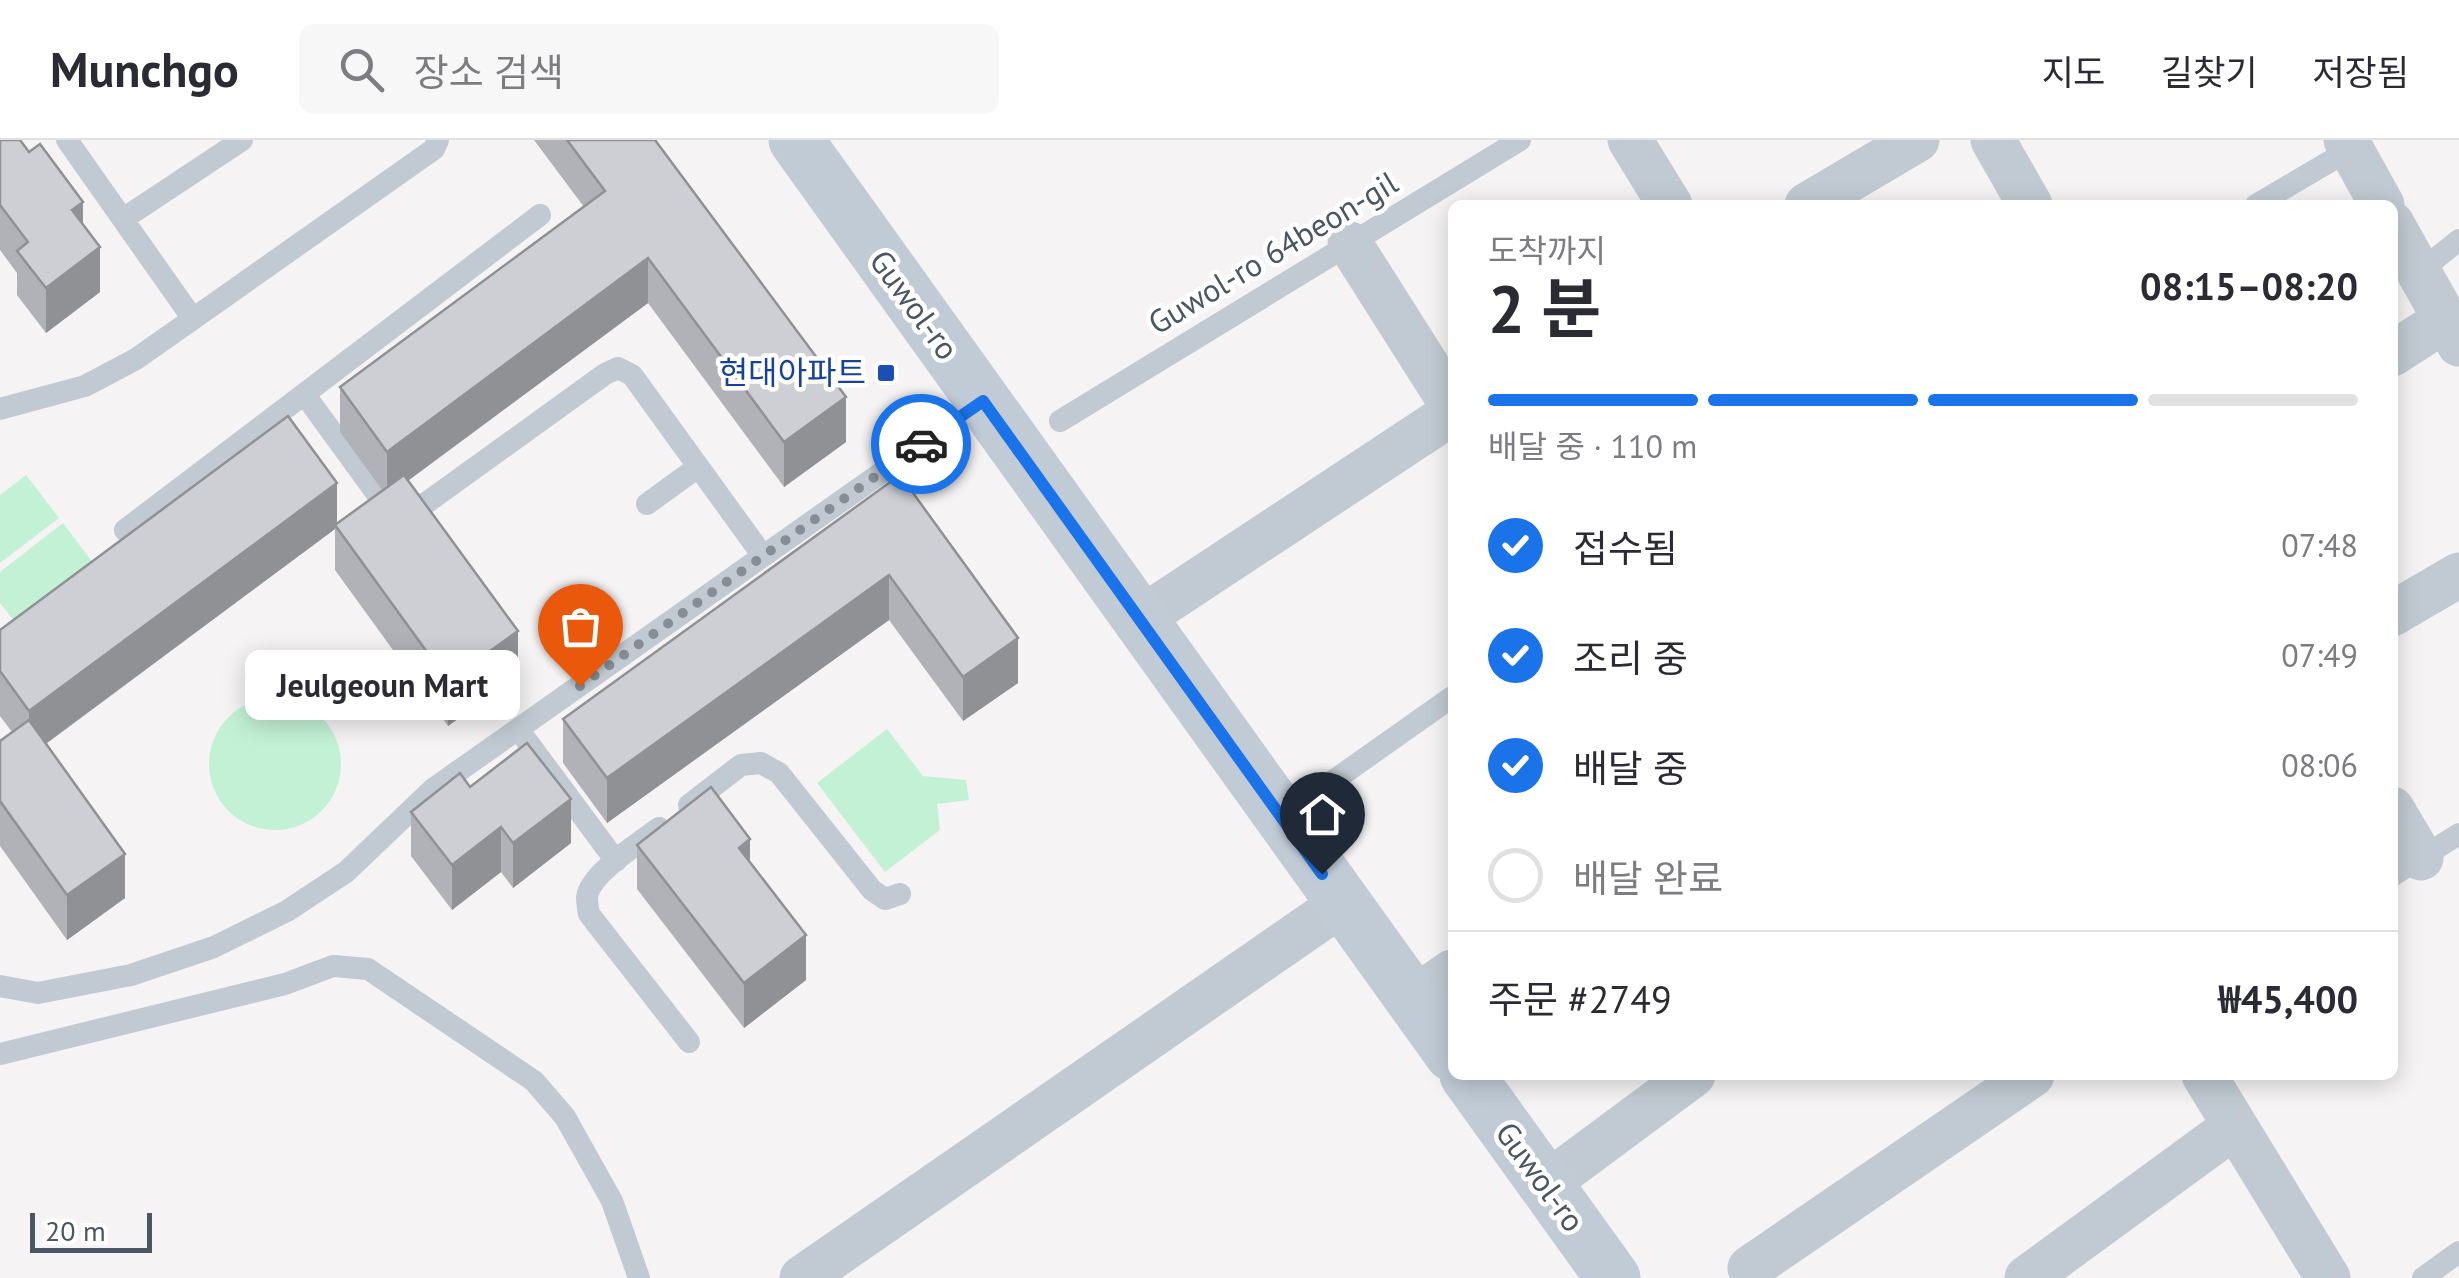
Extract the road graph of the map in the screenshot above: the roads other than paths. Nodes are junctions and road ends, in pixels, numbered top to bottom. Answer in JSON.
{"nodes":[{"id":1,"x":68,"y":140,"type":"edge"},
{"id":2,"x":242,"y":140,"type":"edge"},
{"id":3,"x":438,"y":140,"type":"edge"},
{"id":4,"x":796,"y":140,"type":"edge"},
{"id":5,"x":1520,"y":140,"type":"edge"},
{"id":6,"x":1630,"y":140,"type":"edge"},
{"id":7,"x":1917,"y":140,"type":"edge"},
{"id":8,"x":1993,"y":140,"type":"edge"},
{"id":9,"x":2348,"y":144,"type":"edge"},
{"id":10,"x":1667,"y":200,"type":"edge"},
{"id":11,"x":1815,"y":200,"type":"edge"},
{"id":12,"x":2027,"y":200,"type":"edge"},
{"id":13,"x":2264,"y":200,"type":"edge"},
{"id":14,"x":2379,"y":200,"type":"edge"},
{"id":15,"x":540,"y":215,"type":"dead end"},
{"id":16,"x":123,"y":219,"type":"junction"},
{"id":17,"x":2398,"y":235,"type":"edge"},
{"id":18,"x":2459,"y":240,"type":"edge"},
{"id":19,"x":1350,"y":244,"type":"junction"},
{"id":20,"x":2419,"y":272,"type":"junction"},
{"id":21,"x":192,"y":319,"type":"junction"},
{"id":22,"x":2452,"y":332,"type":"edge"},
{"id":23,"x":2398,"y":352,"type":"edge"},
{"id":24,"x":306,"y":395,"type":"junction"},
{"id":25,"x":1448,"y":398,"type":"edge"},
{"id":26,"x":983,"y":401,"type":"junction"},
{"id":27,"x":0,"y":408,"type":"edge"},
{"id":28,"x":1448,"y":416,"type":"edge"},
{"id":29,"x":1060,"y":421,"type":"dead end"},
{"id":30,"x":698,"y":468,"type":"junction"},
{"id":31,"x":648,"y":504,"type":"dead end"},
{"id":32,"x":124,"y":530,"type":"dead end"},
{"id":33,"x":763,"y":556,"type":"junction"},
{"id":34,"x":2459,"y":575,"type":"edge"},
{"id":35,"x":2398,"y":611,"type":"edge"},
{"id":36,"x":1140,"y":619,"type":"junction"},
{"id":37,"x":1448,"y":700,"type":"edge"},
{"id":38,"x":518,"y":729,"type":"junction"},
{"id":39,"x":1282,"y":817,"type":"junction"},
{"id":40,"x":2398,"y":832,"type":"edge"},
{"id":41,"x":2459,"y":834,"type":"edge"},
{"id":42,"x":616,"y":861,"type":"junction"},
{"id":43,"x":2407,"y":867,"type":"edge"},
{"id":44,"x":900,"y":894,"type":"dead end"},
{"id":45,"x":1343,"y":903,"type":"junction"},
{"id":46,"x":1433,"y":985,"type":"edge"},
{"id":47,"x":0,"y":986,"type":"edge"},
{"id":48,"x":1448,"y":1039,"type":"edge"},
{"id":49,"x":689,"y":1042,"type":"dead end"},
{"id":50,"x":0,"y":1054,"type":"edge"},
{"id":51,"x":1472,"y":1080,"type":"edge"},
{"id":52,"x":1686,"y":1080,"type":"edge"},
{"id":53,"x":2025,"y":1080,"type":"edge"},
{"id":54,"x":2207,"y":1080,"type":"edge"},
{"id":55,"x":2235,"y":1126,"type":"junction"},
{"id":56,"x":1546,"y":1184,"type":"junction"},
{"id":57,"x":2459,"y":1252,"type":"edge"},
{"id":58,"x":1750,"y":1268,"type":"dead end"},
{"id":59,"x":2053,"y":1270,"type":"edge"},
{"id":60,"x":639,"y":1278,"type":"edge"},
{"id":61,"x":802,"y":1278,"type":"edge"},
{"id":62,"x":1613,"y":1278,"type":"edge"},
{"id":63,"x":2328,"y":1278,"type":"edge"},
{"id":64,"x":2423,"y":1278,"type":"edge"}],
"edges":[{"from":1,"to":16,"type":"lane"},
{"from":2,"to":16,"type":"lane"},
{"from":3,"to":21,"type":"lane"},
{"from":4,"to":26,"type":"main road","name":"Guwol-ro"},
{"from":5,"to":19,"type":"lane","name":"Guwol-ro 64beon-gil"},
{"from":6,"to":10,"type":"street"},
{"from":7,"to":11,"type":"street"},
{"from":8,"to":12,"type":"street"},
{"from":9,"to":13,"type":"lane"},
{"from":9,"to":14,"type":"street"},
{"from":15,"to":24,"type":"lane"},
{"from":16,"to":21,"type":"lane"},
{"from":17,"to":20,"type":"street"},
{"from":18,"to":20,"type":"lane"},
{"from":19,"to":25,"type":"street"},
{"from":19,"to":29,"type":"lane","name":"Guwol-ro 64beon-gil"},
{"from":20,"to":22,"type":"street"},
{"from":21,"to":27,"type":"lane"},
{"from":22,"to":23,"type":"street"},
{"from":24,"to":30,"type":"lane"},
{"from":24,"to":32,"type":"lane"},
{"from":26,"to":33,"type":"lane"},
{"from":26,"to":36,"type":"main road","name":"Guwol-ro"},
{"from":28,"to":36,"type":"street"},
{"from":30,"to":31,"type":"lane"},
{"from":30,"to":33,"type":"lane"},
{"from":33,"to":38,"type":"lane"},
{"from":34,"to":35,"type":"street"},
{"from":36,"to":39,"type":"main road","name":"Guwol-ro"},
{"from":37,"to":39,"type":"lane"},
{"from":38,"to":42,"type":"lane"},
{"from":38,"to":47,"type":"lane"},
{"from":39,"to":45,"type":"main road","name":"Guwol-ro"},
{"from":40,"to":43,"type":"street"},
{"from":41,"to":43,"type":"lane"},
{"from":42,"to":44,"type":"lane"},
{"from":42,"to":49,"type":"lane"},
{"from":45,"to":46,"type":"main road","name":"Guwol-ro"},
{"from":45,"to":61,"type":"street"},
{"from":46,"to":48,"type":"main road","name":"Guwol-ro"},
{"from":50,"to":60,"type":"lane"},
{"from":51,"to":56,"type":"main road","name":"Guwol-ro"},
{"from":52,"to":56,"type":"street"},
{"from":53,"to":58,"type":"street"},
{"from":54,"to":55,"type":"street"},
{"from":55,"to":59,"type":"street"},
{"from":55,"to":63,"type":"street"},
{"from":56,"to":62,"type":"main road","name":"Guwol-ro"},
{"from":57,"to":64,"type":"lane"}]}
